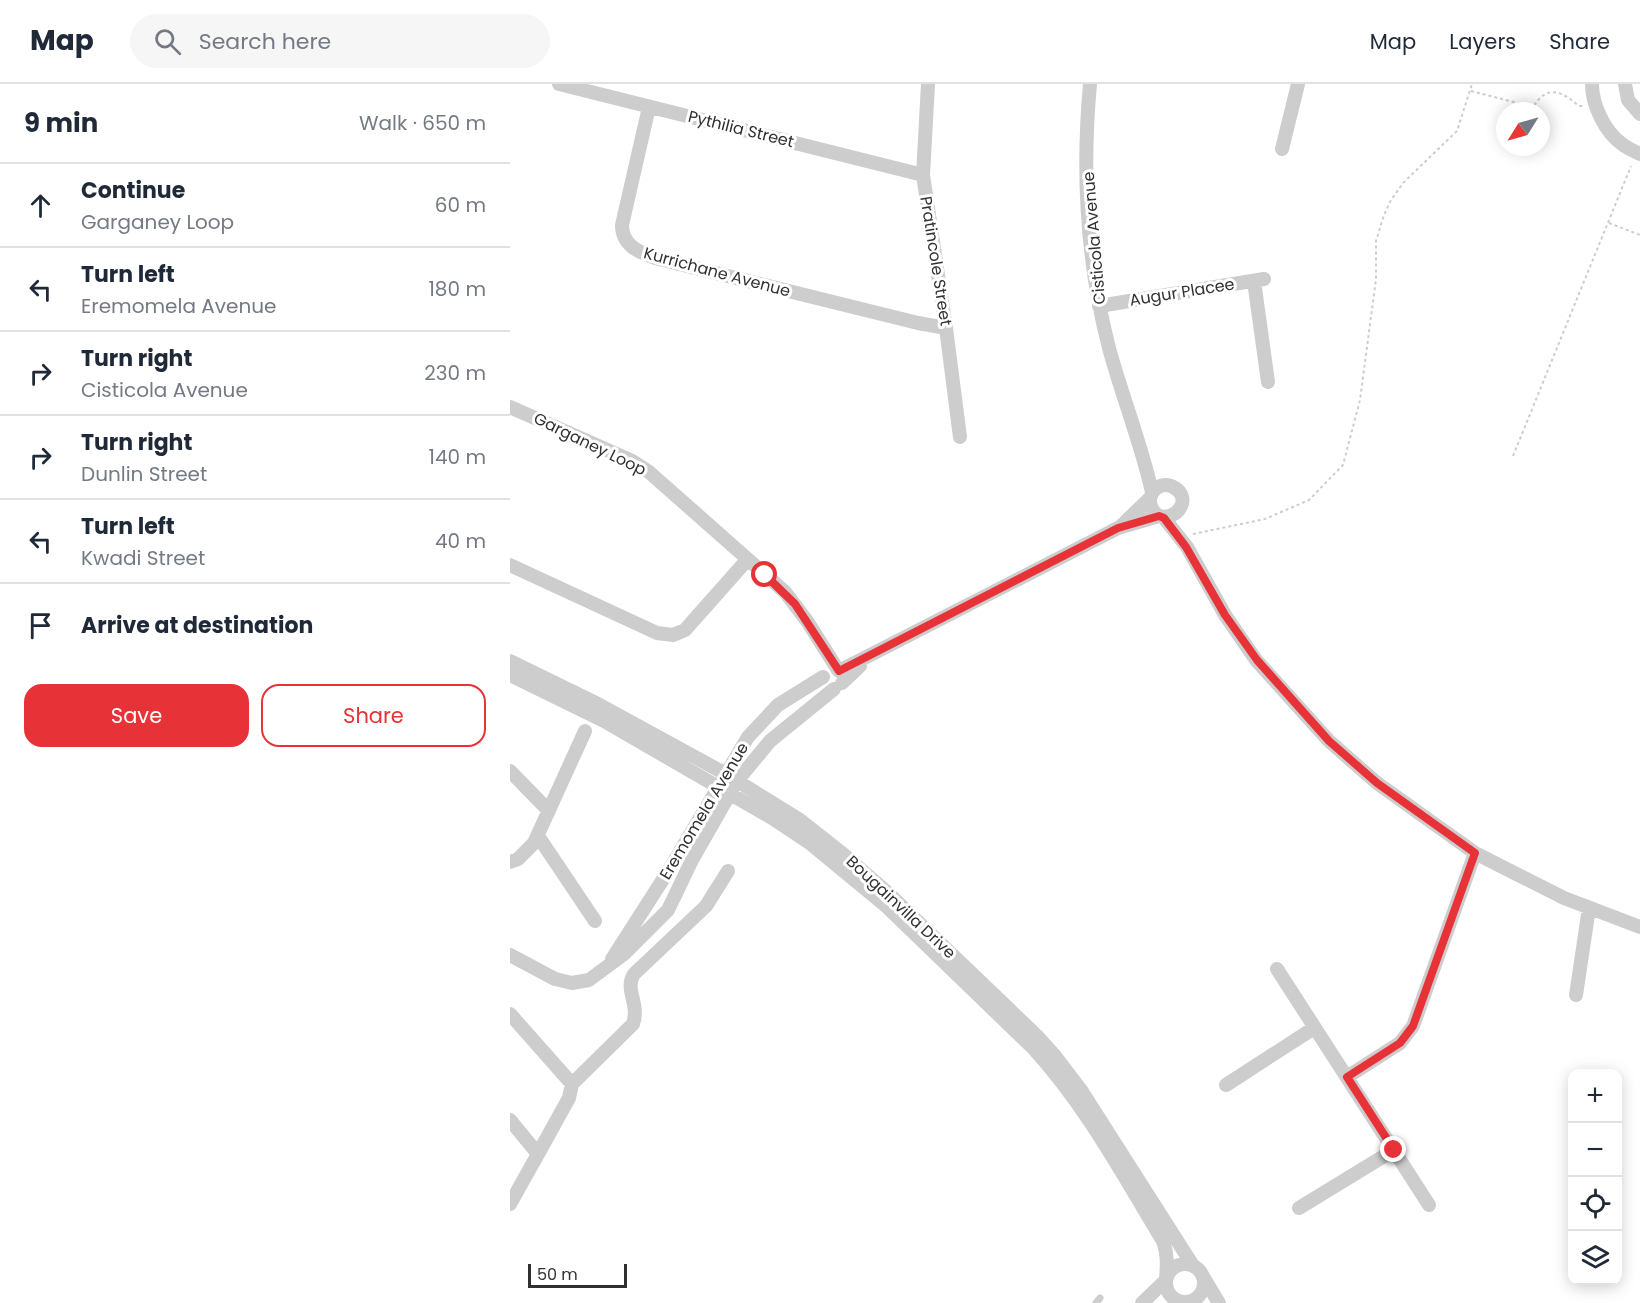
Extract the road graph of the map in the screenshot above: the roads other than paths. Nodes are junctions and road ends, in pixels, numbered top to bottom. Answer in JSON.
{"nodes":[{"id":1,"x":561,"y":84,"type":"edge"},
{"id":2,"x":928,"y":84,"type":"edge"},
{"id":3,"x":1090,"y":84,"type":"edge"},
{"id":4,"x":1298,"y":84,"type":"edge"},
{"id":5,"x":1592,"y":84,"type":"edge"},
{"id":6,"x":1625,"y":84,"type":"edge"},
{"id":7,"x":649,"y":106,"type":"junction"},
{"id":8,"x":1640,"y":114,"type":"edge"},
{"id":9,"x":1282,"y":149,"type":"dead end"},
{"id":10,"x":1638,"y":153,"type":"edge"},
{"id":11,"x":923,"y":175,"type":"junction"},
{"id":12,"x":1099,"y":306,"type":"junction"},
{"id":13,"x":946,"y":328,"type":"junction"},
{"id":14,"x":1268,"y":382,"type":"dead end"},
{"id":15,"x":510,"y":407,"type":"edge"},
{"id":16,"x":960,"y":437,"type":"dead end"},
{"id":17,"x":1144,"y":457,"type":"junction"},
{"id":18,"x":1167,"y":485,"type":"junction"},
{"id":19,"x":1151,"y":495,"type":"junction"},
{"id":20,"x":1179,"y":511,"type":"junction"},
{"id":21,"x":1162,"y":517,"type":"junction"},
{"id":22,"x":1118,"y":528,"type":"junction"},
{"id":23,"x":1185,"y":541,"type":"junction"},
{"id":24,"x":747,"y":560,"type":"junction"},
{"id":25,"x":510,"y":565,"type":"edge"},
{"id":26,"x":821,"y":645,"type":"junction"},
{"id":27,"x":510,"y":661,"type":"edge"},
{"id":28,"x":510,"y":675,"type":"edge"},
{"id":29,"x":823,"y":675,"type":"junction"},
{"id":30,"x":838,"y":678,"type":"junction"},
{"id":31,"x":766,"y":718,"type":"junction"},
{"id":32,"x":585,"y":731,"type":"dead end"},
{"id":33,"x":779,"y":733,"type":"junction"},
{"id":34,"x":510,"y":771,"type":"edge"},
{"id":35,"x":728,"y":784,"type":"junction"},
{"id":36,"x":549,"y":811,"type":"junction"},
{"id":37,"x":538,"y":836,"type":"junction"},
{"id":38,"x":1475,"y":853,"type":"junction"},
{"id":39,"x":510,"y":862,"type":"edge"},
{"id":40,"x":728,"y":871,"type":"dead end"},
{"id":41,"x":1589,"y":908,"type":"junction"},
{"id":42,"x":595,"y":921,"type":"dead end"},
{"id":43,"x":1640,"y":927,"type":"edge"},
{"id":44,"x":510,"y":955,"type":"edge"},
{"id":45,"x":608,"y":966,"type":"junction"},
{"id":46,"x":1277,"y":969,"type":"dead end"},
{"id":47,"x":1576,"y":995,"type":"dead end"},
{"id":48,"x":510,"y":1014,"type":"edge"},
{"id":49,"x":1015,"y":1022,"type":"junction"},
{"id":50,"x":1314,"y":1028,"type":"junction"},
{"id":51,"x":1347,"y":1077,"type":"junction"},
{"id":52,"x":572,"y":1084,"type":"junction"},
{"id":53,"x":1226,"y":1085,"type":"dead end"},
{"id":54,"x":510,"y":1120,"type":"edge"},
{"id":55,"x":1394,"y":1150,"type":"junction"},
{"id":56,"x":538,"y":1154,"type":"junction"},
{"id":57,"x":510,"y":1204,"type":"edge"},
{"id":58,"x":1429,"y":1205,"type":"dead end"},
{"id":59,"x":1299,"y":1208,"type":"dead end"},
{"id":60,"x":1192,"y":1264,"type":"junction"},
{"id":61,"x":1203,"y":1276,"type":"junction"},
{"id":62,"x":1166,"y":1280,"type":"junction"},
{"id":63,"x":1142,"y":1303,"type":"edge"},
{"id":64,"x":1180,"y":1303,"type":"edge"},
{"id":65,"x":1219,"y":1303,"type":"edge"}],
"edges":[{"from":1,"to":7,"type":"street","name":"Pythilia Street"},
{"from":2,"to":11,"type":"street","name":"Pratincole Street"},
{"from":3,"to":12,"type":"street","name":"Cisticola Avenue"},
{"from":4,"to":9,"type":"street"},
{"from":5,"to":10,"type":"street"},
{"from":6,"to":8,"type":"street"},
{"from":7,"to":11,"type":"street","name":"Pythilia Street"},
{"from":7,"to":13,"type":"street","name":"Kurrichane Avenue"},
{"from":11,"to":13,"type":"street","name":"Pratincole Street"},
{"from":12,"to":14,"type":"street","name":"Augur Placee"},
{"from":12,"to":17,"type":"street","name":"Cisticola Avenue"},
{"from":13,"to":16,"type":"street","name":"Pratincole Street"},
{"from":15,"to":24,"type":"street","name":"Garganey Loop"},
{"from":17,"to":18,"type":"street","name":"Cisticola Avenue"},
{"from":17,"to":19,"type":"street","name":"Cisticola Avenue"},
{"from":18,"to":19,"type":"street"},
{"from":18,"to":20,"type":"street"},
{"from":19,"to":21,"type":"street"},
{"from":19,"to":22,"type":"street","name":"Eremomela Avenue"},
{"from":20,"to":21,"type":"street"},
{"from":20,"to":23,"type":"street"},
{"from":21,"to":22,"type":"street","name":"Eremomela Avenue"},
{"from":21,"to":23,"type":"street"},
{"from":22,"to":30,"type":"street","name":"Eremomela Avenue"},
{"from":23,"to":38,"type":"street"},
{"from":24,"to":25,"type":"street"},
{"from":24,"to":26,"type":"street","name":"Garganey Loop"},
{"from":26,"to":29,"type":"street","name":"Garganey Loop"},
{"from":26,"to":30,"type":"street","name":"Garganey Loop"},
{"from":27,"to":35,"type":"street","name":"Bougainvilla Drive"},
{"from":28,"to":35,"type":"street","name":"Bougainvilla Drive"},
{"from":29,"to":30,"type":"street","name":"Eremomela Avenue"},
{"from":29,"to":31,"type":"street","name":"Eremomela Avenue"},
{"from":30,"to":33,"type":"street","name":"Eremomela Avenue"},
{"from":31,"to":33,"type":"street"},
{"from":31,"to":35,"type":"street","name":"Eremomela Avenue"},
{"from":32,"to":36,"type":"street"},
{"from":33,"to":35,"type":"street","name":"Eremomela Avenue"},
{"from":34,"to":36,"type":"street"},
{"from":35,"to":45,"type":"street","name":"Eremomela Avenue"},
{"from":35,"to":45,"type":"street","name":"Eremomela Avenue"},
{"from":35,"to":49,"type":"street","name":"Bougainvilla Drive"},
{"from":36,"to":37,"type":"street"},
{"from":37,"to":39,"type":"street"},
{"from":37,"to":42,"type":"street"},
{"from":38,"to":41,"type":"street"},
{"from":38,"to":51,"type":"street"},
{"from":40,"to":52,"type":"street"},
{"from":41,"to":43,"type":"street"},
{"from":41,"to":47,"type":"street"},
{"from":44,"to":45,"type":"street","name":"Eremomela Avenue"},
{"from":46,"to":50,"type":"street"},
{"from":48,"to":52,"type":"street"},
{"from":49,"to":60,"type":"street","name":"Bougainvilla Drive"},
{"from":49,"to":62,"type":"street","name":"Bougainvilla Drive"},
{"from":50,"to":51,"type":"street"},
{"from":50,"to":53,"type":"street"},
{"from":51,"to":55,"type":"street"},
{"from":52,"to":56,"type":"street"},
{"from":54,"to":56,"type":"street"},
{"from":55,"to":58,"type":"street"},
{"from":55,"to":59,"type":"street"},
{"from":56,"to":57,"type":"street"},
{"from":60,"to":61,"type":"street","name":"Bougainvilla Drive"},
{"from":60,"to":62,"type":"street"},
{"from":61,"to":64,"type":"street","name":"Bougainvilla Drive"},
{"from":61,"to":65,"type":"street","name":"Bougainvilla Drive"},
{"from":62,"to":63,"type":"street"},
{"from":62,"to":64,"type":"street","name":"Bougainvilla Drive"}]}
